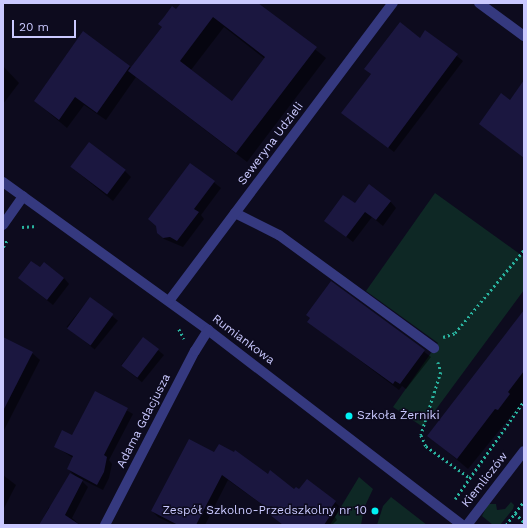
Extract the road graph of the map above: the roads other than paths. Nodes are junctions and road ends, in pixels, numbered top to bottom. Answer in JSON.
{"nodes":[{"id":1,"x":393,"y":3,"type":"edge"},
{"id":2,"x":479,"y":3,"type":"edge"},
{"id":3,"x":524,"y":36,"type":"edge"},
{"id":4,"x":3,"y":182,"type":"edge"},
{"id":5,"x":23,"y":196,"type":"junction"},
{"id":6,"x":236,"y":213,"type":"junction"},
{"id":7,"x":3,"y":225,"type":"edge"},
{"id":8,"x":170,"y":301,"type":"junction"},
{"id":9,"x":208,"y":330,"type":"junction"},
{"id":10,"x":434,"y":348,"type":"road end"},
{"id":11,"x":524,"y":451,"type":"edge"},
{"id":12,"x":105,"y":525,"type":"edge"},
{"id":13,"x":462,"y":525,"type":"edge"},
{"id":14,"x":467,"y":525,"type":"edge"}],
"edges":[{"from":1,"to":6,"type":"street","name":"Seweryna Udzieli"},
{"from":2,"to":3,"type":"street"},
{"from":4,"to":5,"type":"street","name":"Rumiankowa"},
{"from":5,"to":7,"type":"street"},
{"from":5,"to":8,"type":"street","name":"Rumiankowa"},
{"from":6,"to":8,"type":"street","name":"Seweryna Udzieli"},
{"from":6,"to":10,"type":"street"},
{"from":8,"to":9,"type":"street","name":"Rumiankowa"},
{"from":9,"to":12,"type":"street","name":"Adama Gdacjusza"},
{"from":9,"to":13,"type":"street","name":"Rumiankowa"},
{"from":11,"to":14,"type":"street","name":"Kiemliczów"}]}
